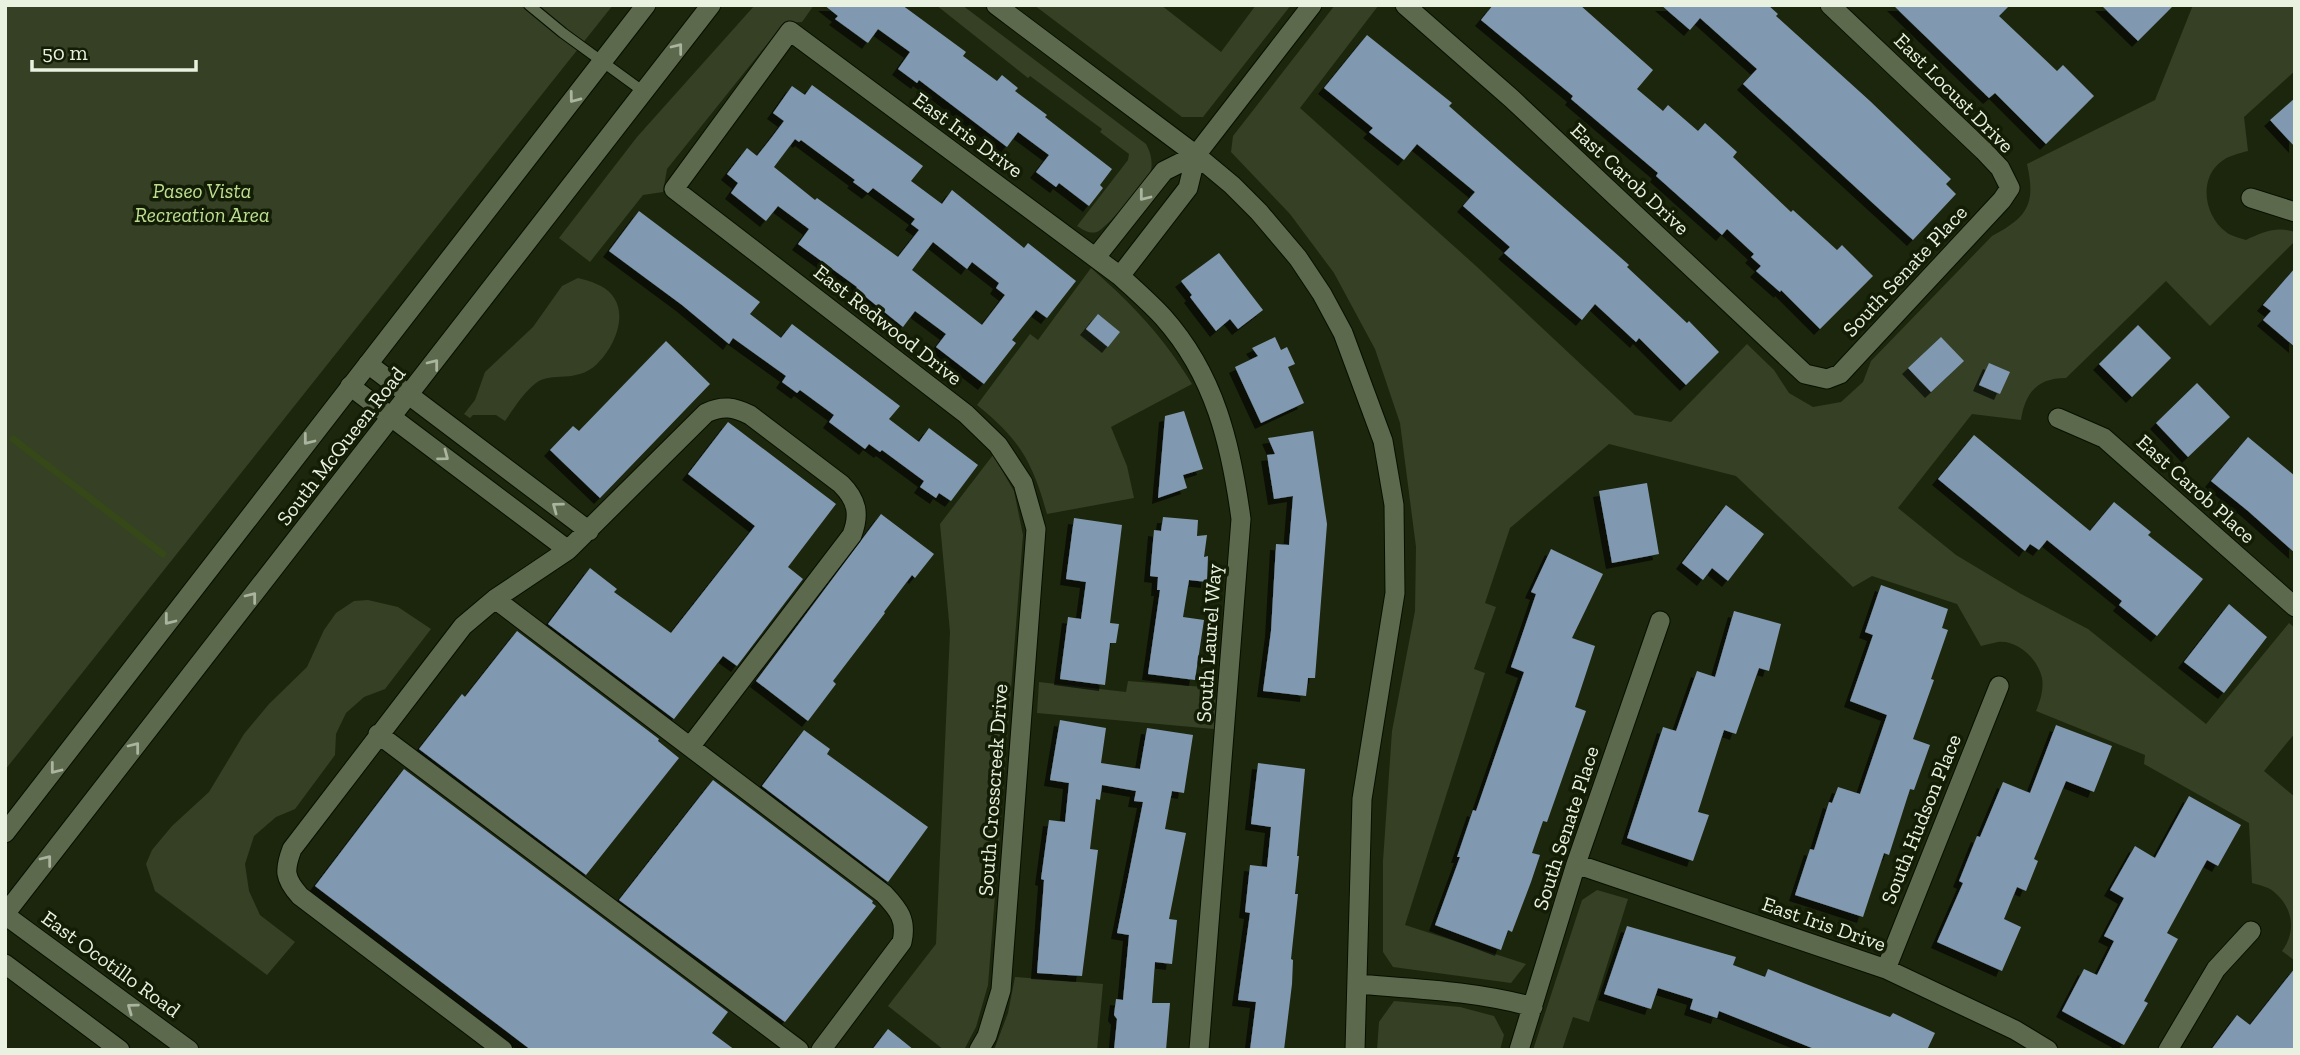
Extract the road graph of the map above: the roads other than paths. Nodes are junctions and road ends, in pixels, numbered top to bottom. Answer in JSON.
{"nodes":[{"id":1,"x":529,"y":5,"type":"edge"},
{"id":2,"x":646,"y":5,"type":"edge"},
{"id":3,"x":711,"y":5,"type":"edge"},
{"id":4,"x":996,"y":5,"type":"edge"},
{"id":5,"x":1312,"y":5,"type":"edge"},
{"id":6,"x":1405,"y":5,"type":"edge"},
{"id":7,"x":1830,"y":5,"type":"edge"},
{"id":8,"x":790,"y":32,"type":"joint"},
{"id":9,"x":602,"y":61,"type":"junction"},
{"id":10,"x":645,"y":92,"type":"junction"},
{"id":11,"x":1196,"y":155,"type":"junction"},
{"id":12,"x":2010,"y":188,"type":"joint"},
{"id":13,"x":2252,"y":198,"type":"dead end"},
{"id":14,"x":2295,"y":212,"type":"edge"},
{"id":15,"x":1096,"y":257,"type":"junction"},
{"id":16,"x":1119,"y":276,"type":"junction"},
{"id":17,"x":368,"y":364,"type":"junction"},
{"id":18,"x":1827,"y":379,"type":"joint"},
{"id":19,"x":350,"y":386,"type":"junction"},
{"id":20,"x":409,"y":395,"type":"junction"},
{"id":21,"x":391,"y":417,"type":"junction"},
{"id":22,"x":2058,"y":418,"type":"dead end"},
{"id":23,"x":507,"y":469,"type":"junction"},
{"id":24,"x":490,"y":491,"type":"junction"},
{"id":25,"x":1036,"y":529,"type":"joint"},
{"id":26,"x":589,"y":531,"type":"junction"},
{"id":27,"x":568,"y":550,"type":"junction"},
{"id":28,"x":495,"y":599,"type":"junction"},
{"id":29,"x":2295,"y":607,"type":"edge"},
{"id":30,"x":1660,"y":621,"type":"dead end"},
{"id":31,"x":1999,"y":686,"type":"dead end"},
{"id":32,"x":378,"y":734,"type":"junction"},
{"id":33,"x":690,"y":747,"type":"junction"},
{"id":34,"x":5,"y":833,"type":"edge"},
{"id":35,"x":1576,"y":864,"type":"junction"},
{"id":36,"x":5,"y":915,"type":"edge"},
{"id":37,"x":2251,"y":931,"type":"dead end"},
{"id":38,"x":5,"y":964,"type":"edge"},
{"id":39,"x":1886,"y":969,"type":"junction"},
{"id":40,"x":1357,"y":984,"type":"junction"},
{"id":41,"x":1533,"y":1007,"type":"junction"},
{"id":42,"x":120,"y":1050,"type":"edge"},
{"id":43,"x":189,"y":1050,"type":"edge"},
{"id":44,"x":503,"y":1050,"type":"edge"},
{"id":45,"x":799,"y":1050,"type":"edge"},
{"id":46,"x":821,"y":1050,"type":"edge"},
{"id":47,"x":979,"y":1050,"type":"edge"},
{"id":48,"x":1199,"y":1050,"type":"edge"},
{"id":49,"x":1354,"y":1050,"type":"edge"},
{"id":50,"x":1519,"y":1050,"type":"edge"},
{"id":51,"x":2048,"y":1050,"type":"edge"},
{"id":52,"x":2168,"y":1050,"type":"edge"}],
"edges":[{"from":1,"to":9,"type":"lane"},
{"from":2,"to":9,"type":"street","name":"South McQueen Road"},
{"from":10,"to":3,"type":"street","name":"South McQueen Road","one_way":true},
{"from":4,"to":11,"type":"street"},
{"from":5,"to":11,"type":"street"},
{"from":6,"to":18,"type":"street","name":"East Carob Drive"},
{"from":7,"to":12,"type":"street","name":"East Locust Drive"},
{"from":8,"to":15,"type":"street","name":"East Iris Drive"},
{"from":8,"to":25,"type":"street","name":"East Redwood Drive"},
{"from":9,"to":10,"type":"lane"},
{"from":9,"to":17,"type":"street","name":"South McQueen Road","one_way":true},
{"from":20,"to":10,"type":"street","name":"South McQueen Road","one_way":true},
{"from":11,"to":15,"type":"street","one_way":true},
{"from":11,"to":16,"type":"street"},
{"from":11,"to":40,"type":"street"},
{"from":12,"to":18,"type":"street","name":"South Senate Place"},
{"from":13,"to":14,"type":"street"},
{"from":15,"to":16,"type":"street","name":"East Iris Drive"},
{"from":16,"to":48,"type":"street","name":"South Laurel Way"},
{"from":17,"to":19,"type":"street","name":"South McQueen Road"},
{"from":17,"to":20,"type":"street"},
{"from":19,"to":21,"type":"street"},
{"from":19,"to":34,"type":"street","name":"South McQueen Road","one_way":true},
{"from":20,"to":21,"type":"street","name":"South McQueen Road"},
{"from":20,"to":23,"type":"street"},
{"from":21,"to":24,"type":"street","one_way":true},
{"from":36,"to":21,"type":"street","name":"South McQueen Road","one_way":true},
{"from":22,"to":29,"type":"street","name":"East Carob Place"},
{"from":23,"to":24,"type":"street"},
{"from":26,"to":23,"type":"street","one_way":true},
{"from":24,"to":27,"type":"street"},
{"from":25,"to":47,"type":"street","name":"South Crosscreek Drive"},
{"from":26,"to":27,"type":"street"},
{"from":26,"to":33,"type":"street"},
{"from":27,"to":28,"type":"street"},
{"from":28,"to":32,"type":"street"},
{"from":28,"to":33,"type":"street"},
{"from":30,"to":35,"type":"street","name":"South Senate Place"},
{"from":31,"to":39,"type":"street","name":"South Hudson Place"},
{"from":32,"to":44,"type":"street"},
{"from":32,"to":45,"type":"street"},
{"from":33,"to":46,"type":"street"},
{"from":35,"to":39,"type":"street","name":"East Iris Drive"},
{"from":35,"to":41,"type":"street","name":"South Senate Place"},
{"from":43,"to":36,"type":"street","name":"East Ocotillo Road","one_way":true},
{"from":37,"to":52,"type":"street"},
{"from":38,"to":42,"type":"street"},
{"from":39,"to":51,"type":"street","name":"East Iris Drive"},
{"from":40,"to":41,"type":"street"},
{"from":40,"to":49,"type":"street"},
{"from":41,"to":50,"type":"street","name":"South Senate Place"}]}
